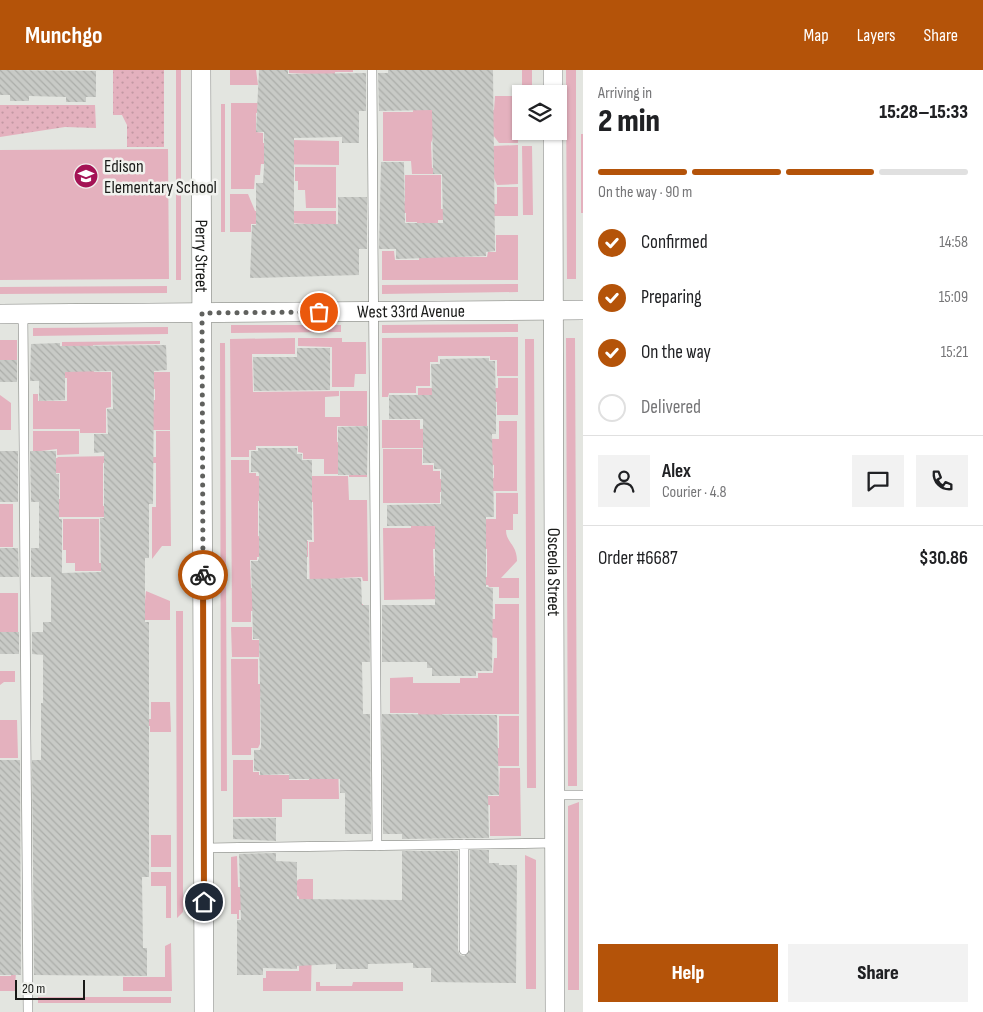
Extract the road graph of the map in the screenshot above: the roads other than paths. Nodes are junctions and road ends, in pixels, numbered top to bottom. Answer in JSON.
{"nodes":[{"id":1,"x":201,"y":70,"type":"edge"},
{"id":2,"x":372,"y":70,"type":"edge"},
{"id":3,"x":553,"y":70,"type":"edge"},
{"id":4,"x":553,"y":85,"type":"edge"},
{"id":5,"x":553,"y":140,"type":"edge"},
{"id":6,"x":553,"y":310,"type":"junction"},
{"id":7,"x":583,"y":310,"type":"edge"},
{"id":8,"x":374,"y":312,"type":"junction"},
{"id":9,"x":23,"y":313,"type":"junction"},
{"id":10,"x":202,"y":313,"type":"junction"},
{"id":11,"x":0,"y":314,"type":"edge"},
{"id":12,"x":554,"y":795,"type":"junction"},
{"id":13,"x":583,"y":795,"type":"edge"},
{"id":14,"x":555,"y":843,"type":"junction"},
{"id":15,"x":464,"y":844,"type":"junction"},
{"id":16,"x":377,"y":846,"type":"junction"},
{"id":17,"x":204,"y":848,"type":"junction"},
{"id":18,"x":464,"y":950,"type":"dead end"},
{"id":19,"x":28,"y":1012,"type":"edge"},
{"id":20,"x":204,"y":1012,"type":"edge"},
{"id":21,"x":555,"y":1012,"type":"edge"}],
"edges":[{"from":1,"to":10,"type":"street","name":"Perry Street"},
{"from":2,"to":8,"type":"lane"},
{"from":3,"to":4,"type":"street"},
{"from":5,"to":6,"type":"street","name":"Osceola Street"},
{"from":6,"to":7,"type":"street","name":"West 33rd Avenue"},
{"from":6,"to":8,"type":"street","name":"West 33rd Avenue"},
{"from":6,"to":12,"type":"street","name":"Osceola Street"},
{"from":8,"to":10,"type":"street","name":"West 33rd Avenue"},
{"from":8,"to":16,"type":"lane"},
{"from":9,"to":10,"type":"street","name":"West 33rd Avenue"},
{"from":9,"to":11,"type":"street","name":"West 33rd Avenue"},
{"from":9,"to":19,"type":"lane"},
{"from":10,"to":17,"type":"street","name":"Perry Street"},
{"from":12,"to":13,"type":"lane"},
{"from":12,"to":14,"type":"street","name":"Osceola Street"},
{"from":14,"to":15,"type":"lane"},
{"from":14,"to":21,"type":"street","name":"Osceola Street"},
{"from":15,"to":16,"type":"lane"},
{"from":15,"to":18,"type":"lane"},
{"from":16,"to":17,"type":"lane"},
{"from":17,"to":20,"type":"street","name":"Perry Street"}]}
